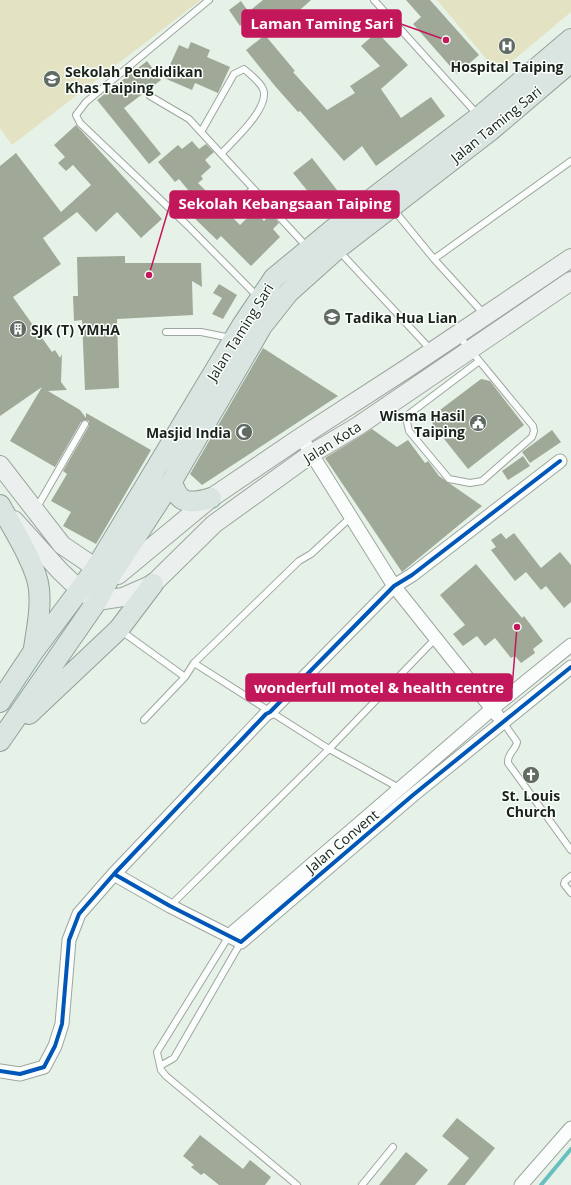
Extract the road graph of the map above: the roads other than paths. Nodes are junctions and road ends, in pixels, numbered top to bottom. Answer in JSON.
{"nodes":[{"id":1,"x":209,"y":0,"type":"edge"},
{"id":2,"x":374,"y":0,"type":"edge"},
{"id":3,"x":571,"y":39,"type":"edge"},
{"id":4,"x":570,"y":66,"type":"edge"},
{"id":5,"x":150,"y":96,"type":"dead end"},
{"id":6,"x":485,"y":123,"type":"junction"},
{"id":7,"x":201,"y":132,"type":"junction"},
{"id":8,"x":221,"y":154,"type":"junction"},
{"id":9,"x":571,"y":161,"type":"edge"},
{"id":10,"x":253,"y":189,"type":"junction"},
{"id":11,"x":391,"y":207,"type":"junction"},
{"id":12,"x":230,"y":210,"type":"dead end"},
{"id":13,"x":308,"y":249,"type":"junction"},
{"id":14,"x":338,"y":249,"type":"junction"},
{"id":15,"x":571,"y":258,"type":"edge"},
{"id":16,"x":434,"y":259,"type":"junction"},
{"id":17,"x":571,"y":281,"type":"edge"},
{"id":18,"x":259,"y":299,"type":"junction"},
{"id":19,"x":485,"y":315,"type":"junction"},
{"id":20,"x":166,"y":332,"type":"dead end"},
{"id":21,"x":457,"y":334,"type":"junction"},
{"id":22,"x":235,"y":339,"type":"junction"},
{"id":23,"x":432,"y":351,"type":"junction"},
{"id":24,"x":473,"y":356,"type":"junction"},
{"id":25,"x":407,"y":404,"type":"junction"},
{"id":26,"x":85,"y":424,"type":"dead end"},
{"id":27,"x":301,"y":437,"type":"junction"},
{"id":28,"x":311,"y":454,"type":"junction"},
{"id":29,"x":560,"y":462,"type":"dead end"},
{"id":30,"x":0,"y":465,"type":"edge"},
{"id":31,"x":172,"y":481,"type":"junction"},
{"id":32,"x":211,"y":498,"type":"junction"},
{"id":33,"x":0,"y":505,"type":"edge"},
{"id":34,"x":36,"y":511,"type":"junction"},
{"id":35,"x":351,"y":518,"type":"junction"},
{"id":36,"x":104,"y":572,"type":"junction"},
{"id":37,"x":153,"y":584,"type":"junction"},
{"id":38,"x":394,"y":586,"type":"junction"},
{"id":39,"x":80,"y":590,"type":"junction"},
{"id":40,"x":97,"y":601,"type":"junction"},
{"id":41,"x":118,"y":637,"type":"junction"},
{"id":42,"x":436,"y":638,"type":"junction"},
{"id":43,"x":571,"y":645,"type":"edge"},
{"id":44,"x":33,"y":652,"type":"junction"},
{"id":45,"x":194,"y":663,"type":"junction"},
{"id":46,"x":571,"y":668,"type":"edge"},
{"id":47,"x":185,"y":677,"type":"junction"},
{"id":48,"x":53,"y":701,"type":"dead end"},
{"id":49,"x":0,"y":702,"type":"edge"},
{"id":50,"x":492,"y":709,"type":"junction"},
{"id":51,"x":270,"y":712,"type":"junction"},
{"id":52,"x":24,"y":719,"type":"junction"},
{"id":53,"x":144,"y":720,"type":"dead end"},
{"id":54,"x":503,"y":722,"type":"junction"},
{"id":55,"x":0,"y":741,"type":"edge"},
{"id":56,"x":0,"y":745,"type":"edge"},
{"id":57,"x":329,"y":749,"type":"junction"},
{"id":58,"x":401,"y":789,"type":"junction"},
{"id":59,"x":413,"y":795,"type":"junction"},
{"id":60,"x":571,"y":850,"type":"edge"},
{"id":61,"x":114,"y":874,"type":"junction"},
{"id":62,"x":571,"y":876,"type":"edge"},
{"id":63,"x":571,"y":893,"type":"edge"},
{"id":64,"x":170,"y":906,"type":"junction"},
{"id":65,"x":229,"y":936,"type":"junction"},
{"id":66,"x":241,"y":942,"type":"junction"},
{"id":67,"x":160,"y":1066,"type":"junction"},
{"id":68,"x":0,"y":1071,"type":"edge"},
{"id":69,"x":571,"y":1128,"type":"edge"},
{"id":70,"x":393,"y":1146,"type":"dead end"},
{"id":71,"x":297,"y":1185,"type":"edge"},
{"id":72,"x":362,"y":1185,"type":"edge"},
{"id":73,"x":521,"y":1185,"type":"edge"}],
"edges":[{"from":1,"to":18,"type":"lane"},
{"from":2,"to":6,"type":"lane"},
{"from":3,"to":6,"type":"main road","name":"Jalan Taming Sari"},
{"from":4,"to":6,"type":"main road","name":"Jalan Taming Sari"},
{"from":5,"to":7,"type":"lane"},
{"from":6,"to":11,"type":"main road","name":"Jalan Taming Sari"},
{"from":6,"to":13,"type":"main road","name":"Jalan Taming Sari"},
{"from":7,"to":8,"type":"lane"},
{"from":7,"to":8,"type":"lane"},
{"from":8,"to":10,"type":"lane"},
{"from":9,"to":16,"type":"lane"},
{"from":10,"to":12,"type":"lane"},
{"from":10,"to":13,"type":"lane"},
{"from":11,"to":14,"type":"main road","name":"Jalan Taming Sari"},
{"from":11,"to":16,"type":"lane"},
{"from":13,"to":18,"type":"main road","name":"Jalan Taming Sari"},
{"from":14,"to":23,"type":"lane"},
{"from":14,"to":31,"type":"main road","name":"Jalan Taming Sari"},
{"from":15,"to":19,"type":"main road","name":"Jalan Kota"},
{"from":16,"to":19,"type":"lane"},
{"from":17,"to":24,"type":"main road","name":"Jalan Kota"},
{"from":18,"to":22,"type":"main road","name":"Jalan Taming Sari"},
{"from":19,"to":21,"type":"main road","name":"Jalan Kota"},
{"from":20,"to":22,"type":"lane"},
{"from":21,"to":23,"type":"main road","name":"Jalan Kota"},
{"from":21,"to":24,"type":"lane"},
{"from":22,"to":36,"type":"main road","name":"Jalan Taming Sari"},
{"from":23,"to":27,"type":"main road","name":"Jalan Kota"},
{"from":24,"to":25,"type":"main road","name":"Jalan Kota"},
{"from":24,"to":25,"type":"lane"},
{"from":25,"to":28,"type":"main road","name":"Jalan Kota"},
{"from":26,"to":34,"type":"lane"},
{"from":27,"to":28,"type":"street"},
{"from":27,"to":32,"type":"main road","name":"Jalan Kota"},
{"from":28,"to":35,"type":"street"},
{"from":28,"to":37,"type":"main road","name":"Jalan Kota"},
{"from":29,"to":38,"type":"street"},
{"from":30,"to":34,"type":"main road"},
{"from":31,"to":32,"type":"main road"},
{"from":31,"to":36,"type":"main road","name":"Jalan Taming Sari"},
{"from":32,"to":36,"type":"main road","name":"Jalan Kota"},
{"from":33,"to":39,"type":"main road"},
{"from":33,"to":44,"type":"main road"},
{"from":34,"to":36,"type":"main road"},
{"from":35,"to":38,"type":"street"},
{"from":35,"to":45,"type":"lane"},
{"from":36,"to":39,"type":"main road"},
{"from":36,"to":40,"type":"main road"},
{"from":37,"to":40,"type":"main road","name":"Jalan Kota"},
{"from":37,"to":41,"type":"main road"},
{"from":38,"to":42,"type":"street"},
{"from":38,"to":51,"type":"street"},
{"from":39,"to":40,"type":"main road"},
{"from":39,"to":44,"type":"main road"},
{"from":40,"to":55,"type":"main road"},
{"from":41,"to":47,"type":"lane"},
{"from":41,"to":52,"type":"main road"},
{"from":42,"to":50,"type":"street"},
{"from":42,"to":57,"type":"lane"},
{"from":43,"to":50,"type":"street","name":"Jalan Convent"},
{"from":44,"to":49,"type":"main road"},
{"from":45,"to":47,"type":"lane"},
{"from":45,"to":51,"type":"lane"},
{"from":46,"to":54,"type":"street","name":"Jalan Convent"},
{"from":47,"to":53,"type":"lane"},
{"from":48,"to":52,"type":"lane"},
{"from":50,"to":54,"type":"street"},
{"from":50,"to":58,"type":"street","name":"Jalan Convent"},
{"from":51,"to":57,"type":"lane"},
{"from":51,"to":61,"type":"street"},
{"from":52,"to":56,"type":"main road"},
{"from":54,"to":59,"type":"street","name":"Jalan Convent"},
{"from":54,"to":60,"type":"lane"},
{"from":57,"to":58,"type":"lane"},
{"from":57,"to":64,"type":"lane"},
{"from":58,"to":59,"type":"lane"},
{"from":58,"to":65,"type":"street","name":"Jalan Convent"},
{"from":59,"to":66,"type":"street","name":"Jalan Convent"},
{"from":61,"to":64,"type":"street"},
{"from":61,"to":68,"type":"street"},
{"from":62,"to":63,"type":"lane"},
{"from":64,"to":65,"type":"street"},
{"from":65,"to":66,"type":"street"},
{"from":65,"to":67,"type":"lane"},
{"from":66,"to":67,"type":"lane"},
{"from":67,"to":71,"type":"lane"},
{"from":69,"to":73,"type":"street"},
{"from":70,"to":72,"type":"lane"}]}
